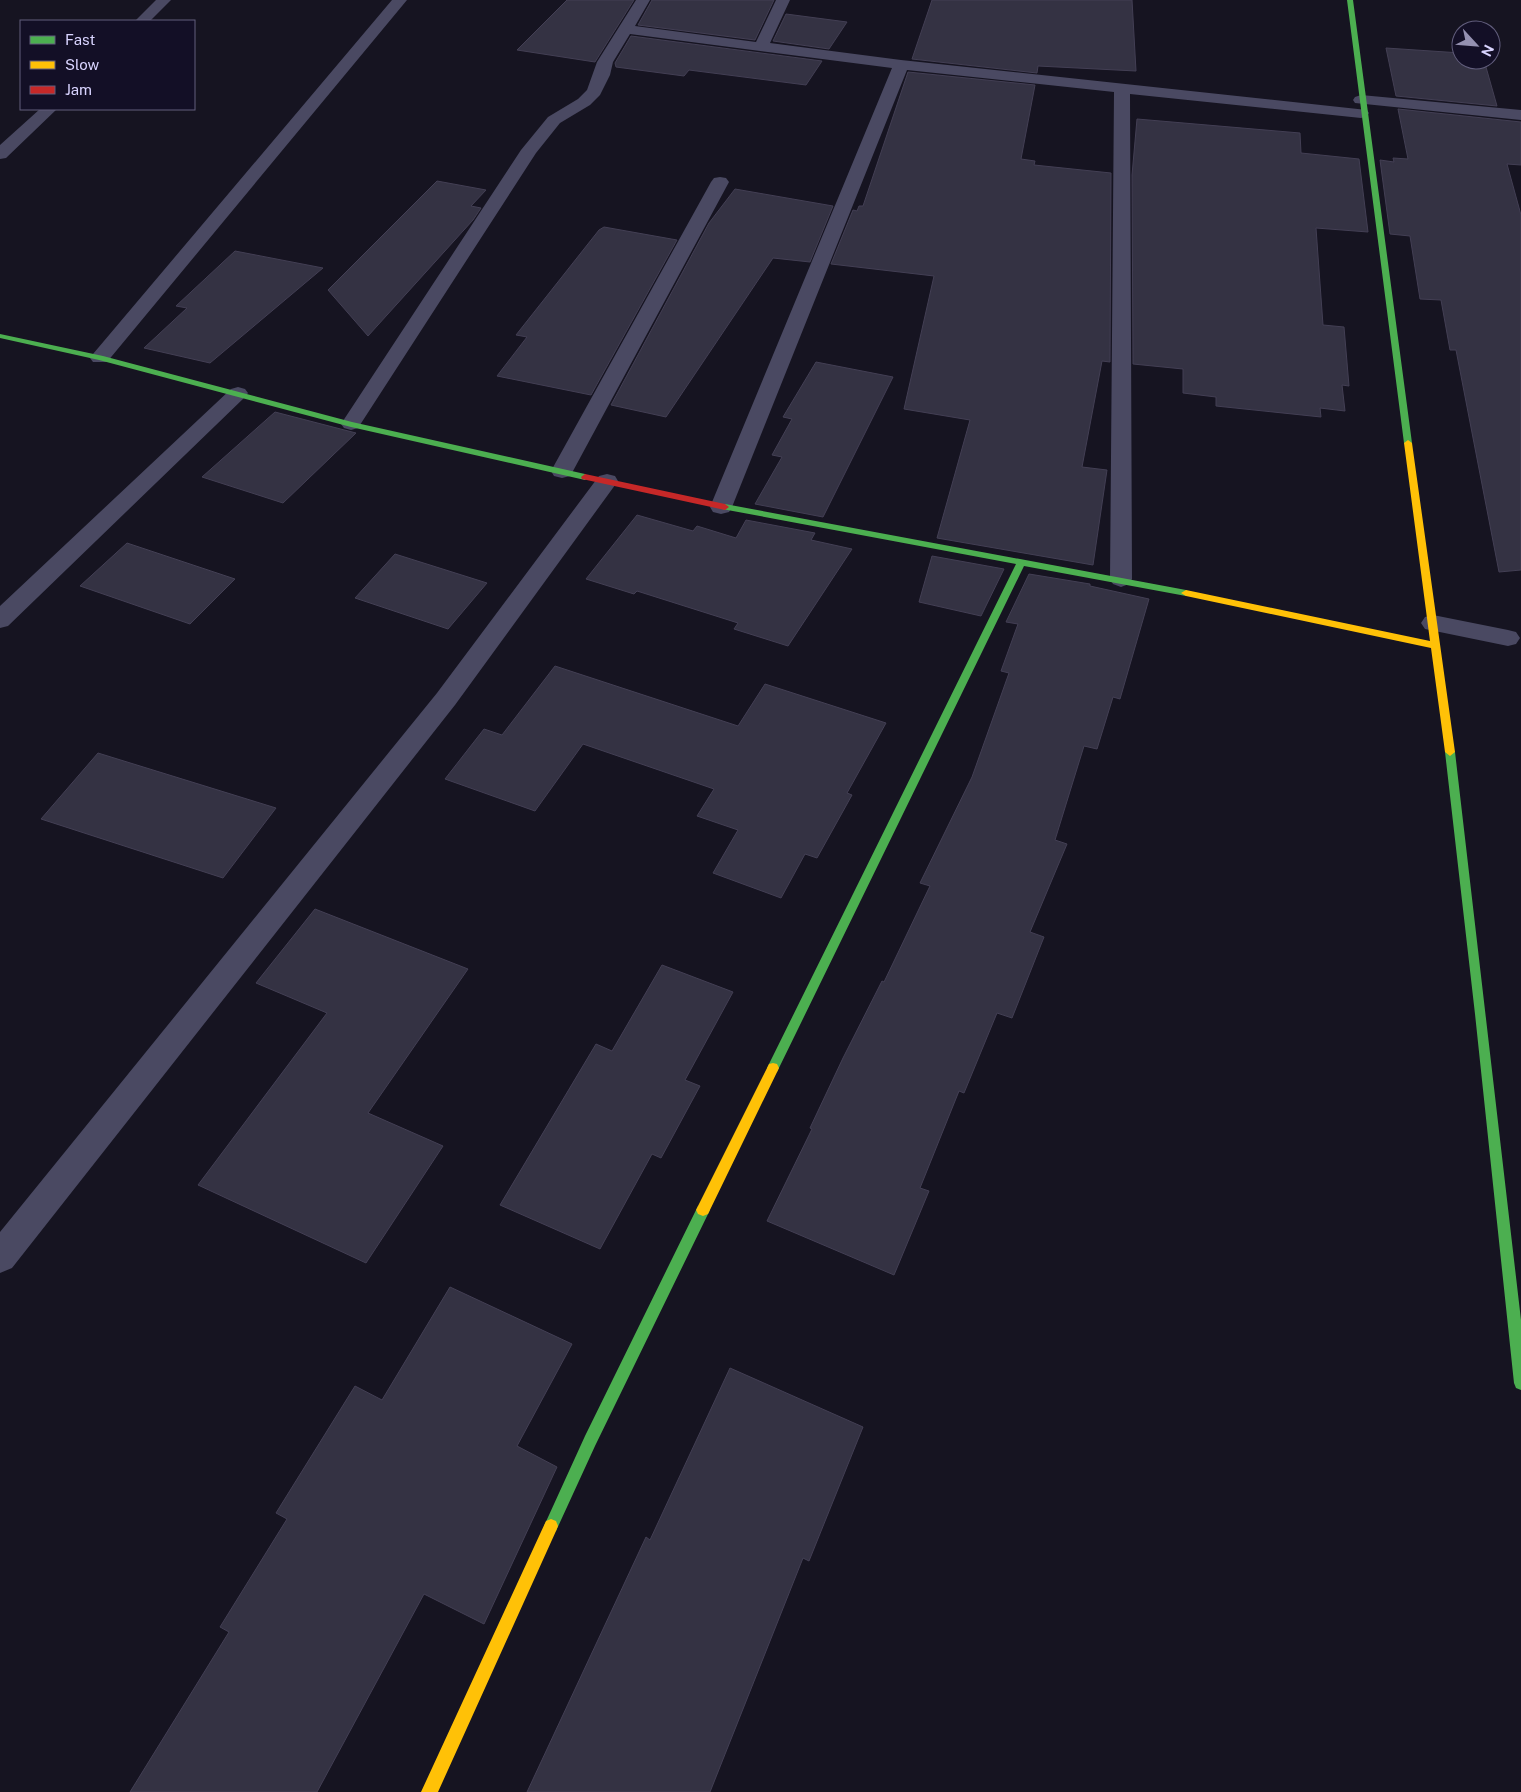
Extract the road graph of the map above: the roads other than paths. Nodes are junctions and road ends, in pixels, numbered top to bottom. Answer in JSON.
{"nodes":[{"id":1,"x":164,"y":0,"type":"edge"},
{"id":2,"x":400,"y":0,"type":"edge"},
{"id":3,"x":643,"y":0,"type":"edge"},
{"id":4,"x":783,"y":0,"type":"edge"},
{"id":5,"x":1350,"y":0,"type":"edge"},
{"id":6,"x":143,"y":20,"type":"edge"},
{"id":7,"x":625,"y":29,"type":"junction"},
{"id":8,"x":762,"y":45,"type":"junction"},
{"id":9,"x":901,"y":65,"type":"junction"},
{"id":10,"x":1122,"y":89,"type":"junction"},
{"id":11,"x":1361,"y":106,"type":"junction"},
{"id":12,"x":48,"y":110,"type":"edge"},
{"id":13,"x":1521,"y":115,"type":"edge"},
{"id":14,"x":0,"y":154,"type":"edge"},
{"id":15,"x":720,"y":182,"type":"dead end"},
{"id":16,"x":3,"y":339,"type":"edge"},
{"id":17,"x":100,"y":358,"type":"junction"},
{"id":18,"x":238,"y":393,"type":"junction"},
{"id":19,"x":351,"y":424,"type":"junction"},
{"id":20,"x":562,"y":471,"type":"junction"},
{"id":21,"x":606,"y":481,"type":"junction"},
{"id":22,"x":721,"y":507,"type":"junction"},
{"id":23,"x":1021,"y":563,"type":"junction"},
{"id":24,"x":1121,"y":579,"type":"junction"},
{"id":25,"x":0,"y":620,"type":"edge"},
{"id":26,"x":1435,"y":634,"type":"junction"},
{"id":27,"x":1508,"y":638,"type":"dead end"},
{"id":28,"x":0,"y":1257,"type":"edge"},
{"id":29,"x":1521,"y":1383,"type":"edge"},
{"id":30,"x":429,"y":1792,"type":"edge"}],
"edges":[{"from":1,"to":6,"type":"street"},
{"from":2,"to":17,"type":"street"},
{"from":3,"to":7,"type":"street"},
{"from":4,"to":8,"type":"street"},
{"from":5,"to":11,"type":"street"},
{"from":7,"to":8,"type":"street"},
{"from":7,"to":19,"type":"street"},
{"from":8,"to":9,"type":"street"},
{"from":9,"to":10,"type":"street"},
{"from":9,"to":22,"type":"street"},
{"from":10,"to":11,"type":"street"},
{"from":10,"to":24,"type":"street"},
{"from":11,"to":13,"type":"street"},
{"from":11,"to":26,"type":"street"},
{"from":12,"to":14,"type":"street"},
{"from":15,"to":20,"type":"street"},
{"from":16,"to":17,"type":"street"},
{"from":17,"to":18,"type":"street"},
{"from":18,"to":19,"type":"street"},
{"from":18,"to":25,"type":"street"},
{"from":19,"to":20,"type":"street"},
{"from":20,"to":21,"type":"street"},
{"from":21,"to":22,"type":"street"},
{"from":21,"to":28,"type":"street"},
{"from":22,"to":23,"type":"street"},
{"from":23,"to":24,"type":"street"},
{"from":23,"to":30,"type":"street"},
{"from":24,"to":26,"type":"street"},
{"from":26,"to":27,"type":"street"},
{"from":26,"to":29,"type":"street"}]}
